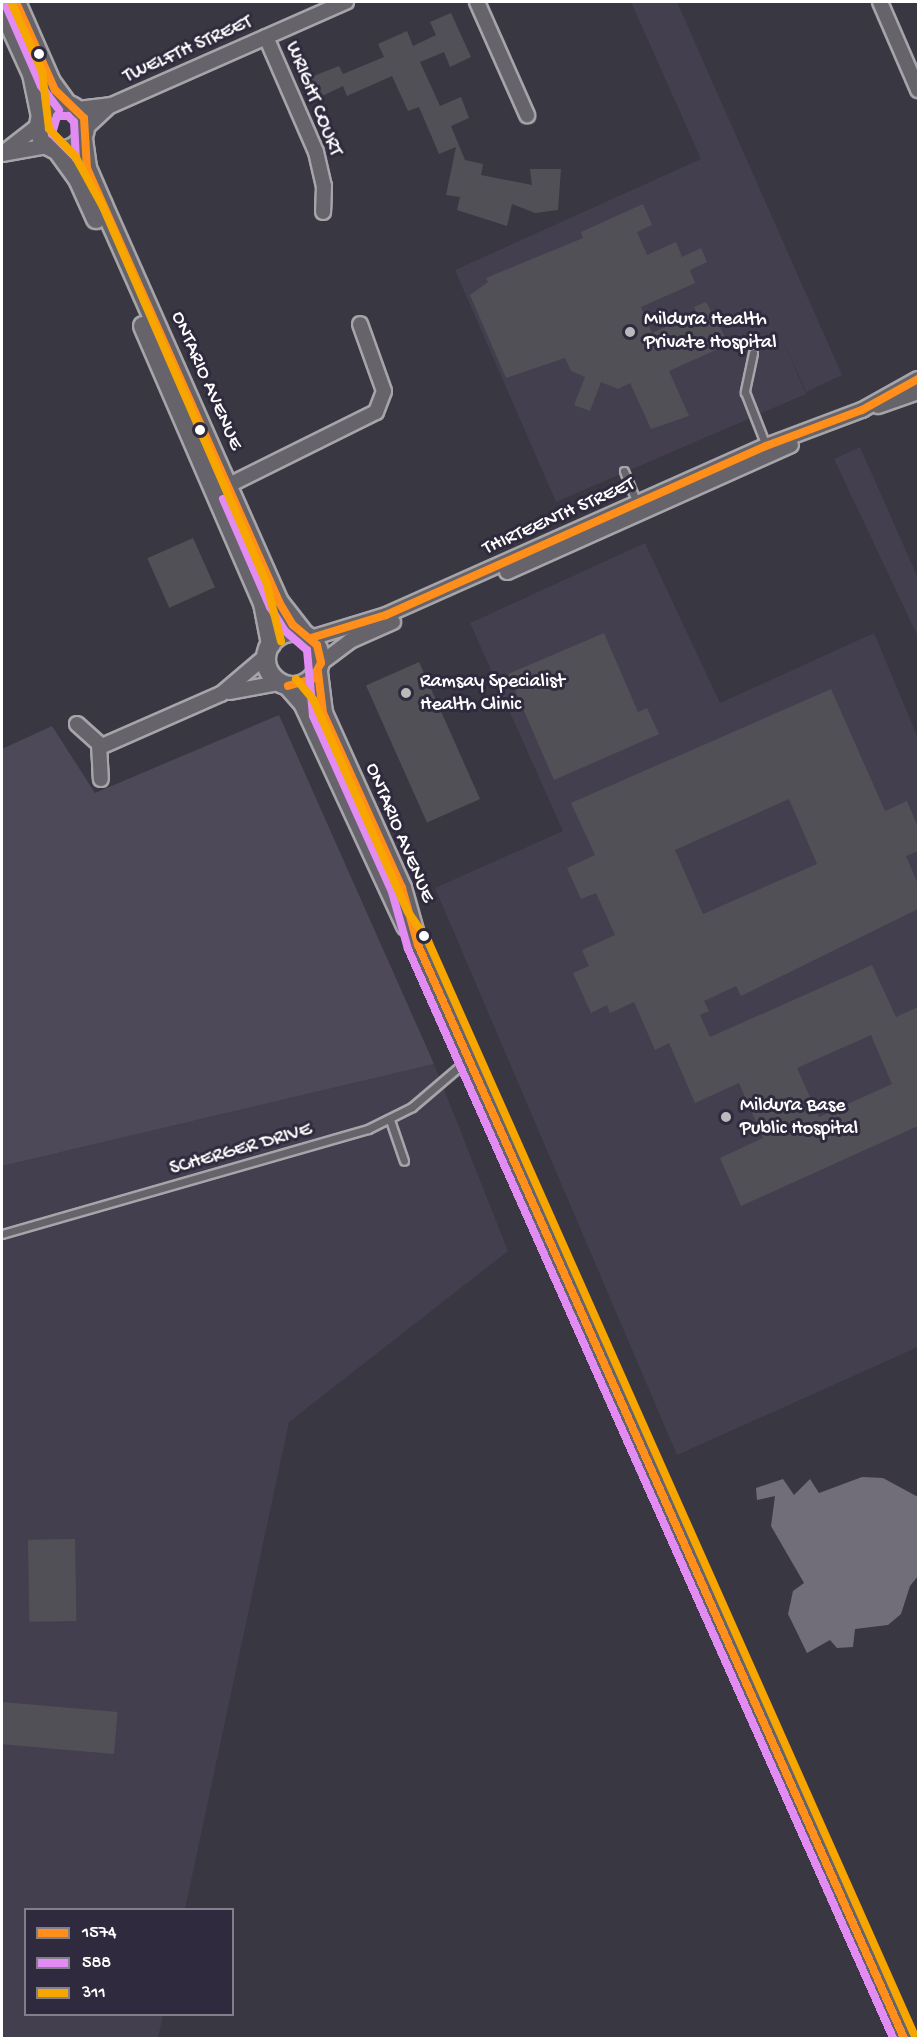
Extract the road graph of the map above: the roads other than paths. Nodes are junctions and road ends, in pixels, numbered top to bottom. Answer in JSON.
{"nodes":[{"id":1,"x":16,"y":2,"type":"edge"},
{"id":2,"x":346,"y":2,"type":"edge"},
{"id":3,"x":477,"y":2,"type":"edge"},
{"id":4,"x":880,"y":2,"type":"edge"},
{"id":5,"x":2,"y":8,"type":"edge"},
{"id":6,"x":266,"y":37,"type":"junction"},
{"id":7,"x":914,"y":70,"type":"edge"},
{"id":8,"x":918,"y":90,"type":"edge"},
{"id":9,"x":112,"y":105,"type":"junction"},
{"id":10,"x":72,"y":106,"type":"junction"},
{"id":11,"x":527,"y":115,"type":"dead end"},
{"id":12,"x":40,"y":121,"type":"junction"},
{"id":13,"x":84,"y":133,"type":"junction"},
{"id":14,"x":53,"y":148,"type":"junction"},
{"id":15,"x":2,"y":154,"type":"edge"},
{"id":16,"x":323,"y":212,"type":"dead end"},
{"id":17,"x":360,"y":324,"type":"dead end"},
{"id":18,"x":753,"y":353,"type":"dead end"},
{"id":19,"x":918,"y":379,"type":"edge"},
{"id":20,"x":918,"y":392,"type":"edge"},
{"id":21,"x":862,"y":410,"type":"junction"},
{"id":22,"x":768,"y":451,"type":"junction"},
{"id":23,"x":624,"y":471,"type":"dead end"},
{"id":24,"x":220,"y":489,"type":"junction"},
{"id":25,"x":639,"y":509,"type":"junction"},
{"id":26,"x":307,"y":636,"type":"junction"},
{"id":27,"x":268,"y":650,"type":"junction"},
{"id":28,"x":319,"y":667,"type":"junction"},
{"id":29,"x":283,"y":684,"type":"junction"},
{"id":30,"x":221,"y":694,"type":"junction"},
{"id":31,"x":76,"y":724,"type":"dead end"},
{"id":32,"x":100,"y":747,"type":"junction"},
{"id":33,"x":101,"y":779,"type":"dead end"},
{"id":34,"x":418,"y":945,"type":"junction"},
{"id":35,"x":469,"y":1058,"type":"junction"},
{"id":36,"x":390,"y":1120,"type":"junction"},
{"id":37,"x":404,"y":1161,"type":"dead end"},
{"id":38,"x":2,"y":1234,"type":"edge"},
{"id":39,"x":904,"y":2038,"type":"edge"}],
"edges":[{"from":1,"to":10,"type":"street"},
{"from":2,"to":6,"type":"street","name":"TWELFTH STREET"},
{"from":3,"to":11,"type":"street"},
{"from":4,"to":7,"type":"street"},
{"from":5,"to":12,"type":"street"},
{"from":6,"to":9,"type":"street","name":"TWELFTH STREET"},
{"from":6,"to":16,"type":"street","name":"WRIGHT COURT"},
{"from":7,"to":8,"type":"street"},
{"from":9,"to":10,"type":"street","name":"TWELFTH STREET"},
{"from":9,"to":13,"type":"street","name":"TWELFTH STREET"},
{"from":10,"to":12,"type":"street"},
{"from":10,"to":13,"type":"street"},
{"from":12,"to":14,"type":"street"},
{"from":12,"to":15,"type":"street"},
{"from":13,"to":14,"type":"street"},
{"from":13,"to":24,"type":"street","name":"ONTARIO AVENUE"},
{"from":14,"to":15,"type":"street"},
{"from":14,"to":24,"type":"street","name":"ONTARIO AVENUE"},
{"from":17,"to":24,"type":"street"},
{"from":18,"to":22,"type":"lane"},
{"from":19,"to":21,"type":"street","name":"THIRTEENTH STREET"},
{"from":20,"to":21,"type":"street","name":"THIRTEENTH STREET"},
{"from":21,"to":22,"type":"street","name":"THIRTEENTH STREET"},
{"from":22,"to":25,"type":"street","name":"THIRTEENTH STREET"},
{"from":23,"to":25,"type":"lane"},
{"from":24,"to":26,"type":"street","name":"ONTARIO AVENUE"},
{"from":24,"to":27,"type":"street","name":"ONTARIO AVENUE"},
{"from":25,"to":26,"type":"street","name":"THIRTEENTH STREET"},
{"from":25,"to":28,"type":"street","name":"THIRTEENTH STREET"},
{"from":26,"to":27,"type":"street"},
{"from":26,"to":28,"type":"street"},
{"from":27,"to":29,"type":"street"},
{"from":27,"to":30,"type":"street"},
{"from":28,"to":29,"type":"street"},
{"from":28,"to":34,"type":"street","name":"ONTARIO AVENUE"},
{"from":29,"to":30,"type":"street"},
{"from":29,"to":34,"type":"street","name":"ONTARIO AVENUE"},
{"from":30,"to":32,"type":"street"},
{"from":31,"to":32,"type":"street"},
{"from":32,"to":33,"type":"street"},
{"from":34,"to":35,"type":"street","name":"ONTARIO AVENUE"},
{"from":35,"to":36,"type":"lane","name":"SCHERGER DRIVE"},
{"from":35,"to":39,"type":"street","name":"ONTARIO AVENUE"},
{"from":36,"to":37,"type":"lane"},
{"from":36,"to":38,"type":"lane","name":"SCHERGER DRIVE"}]}
